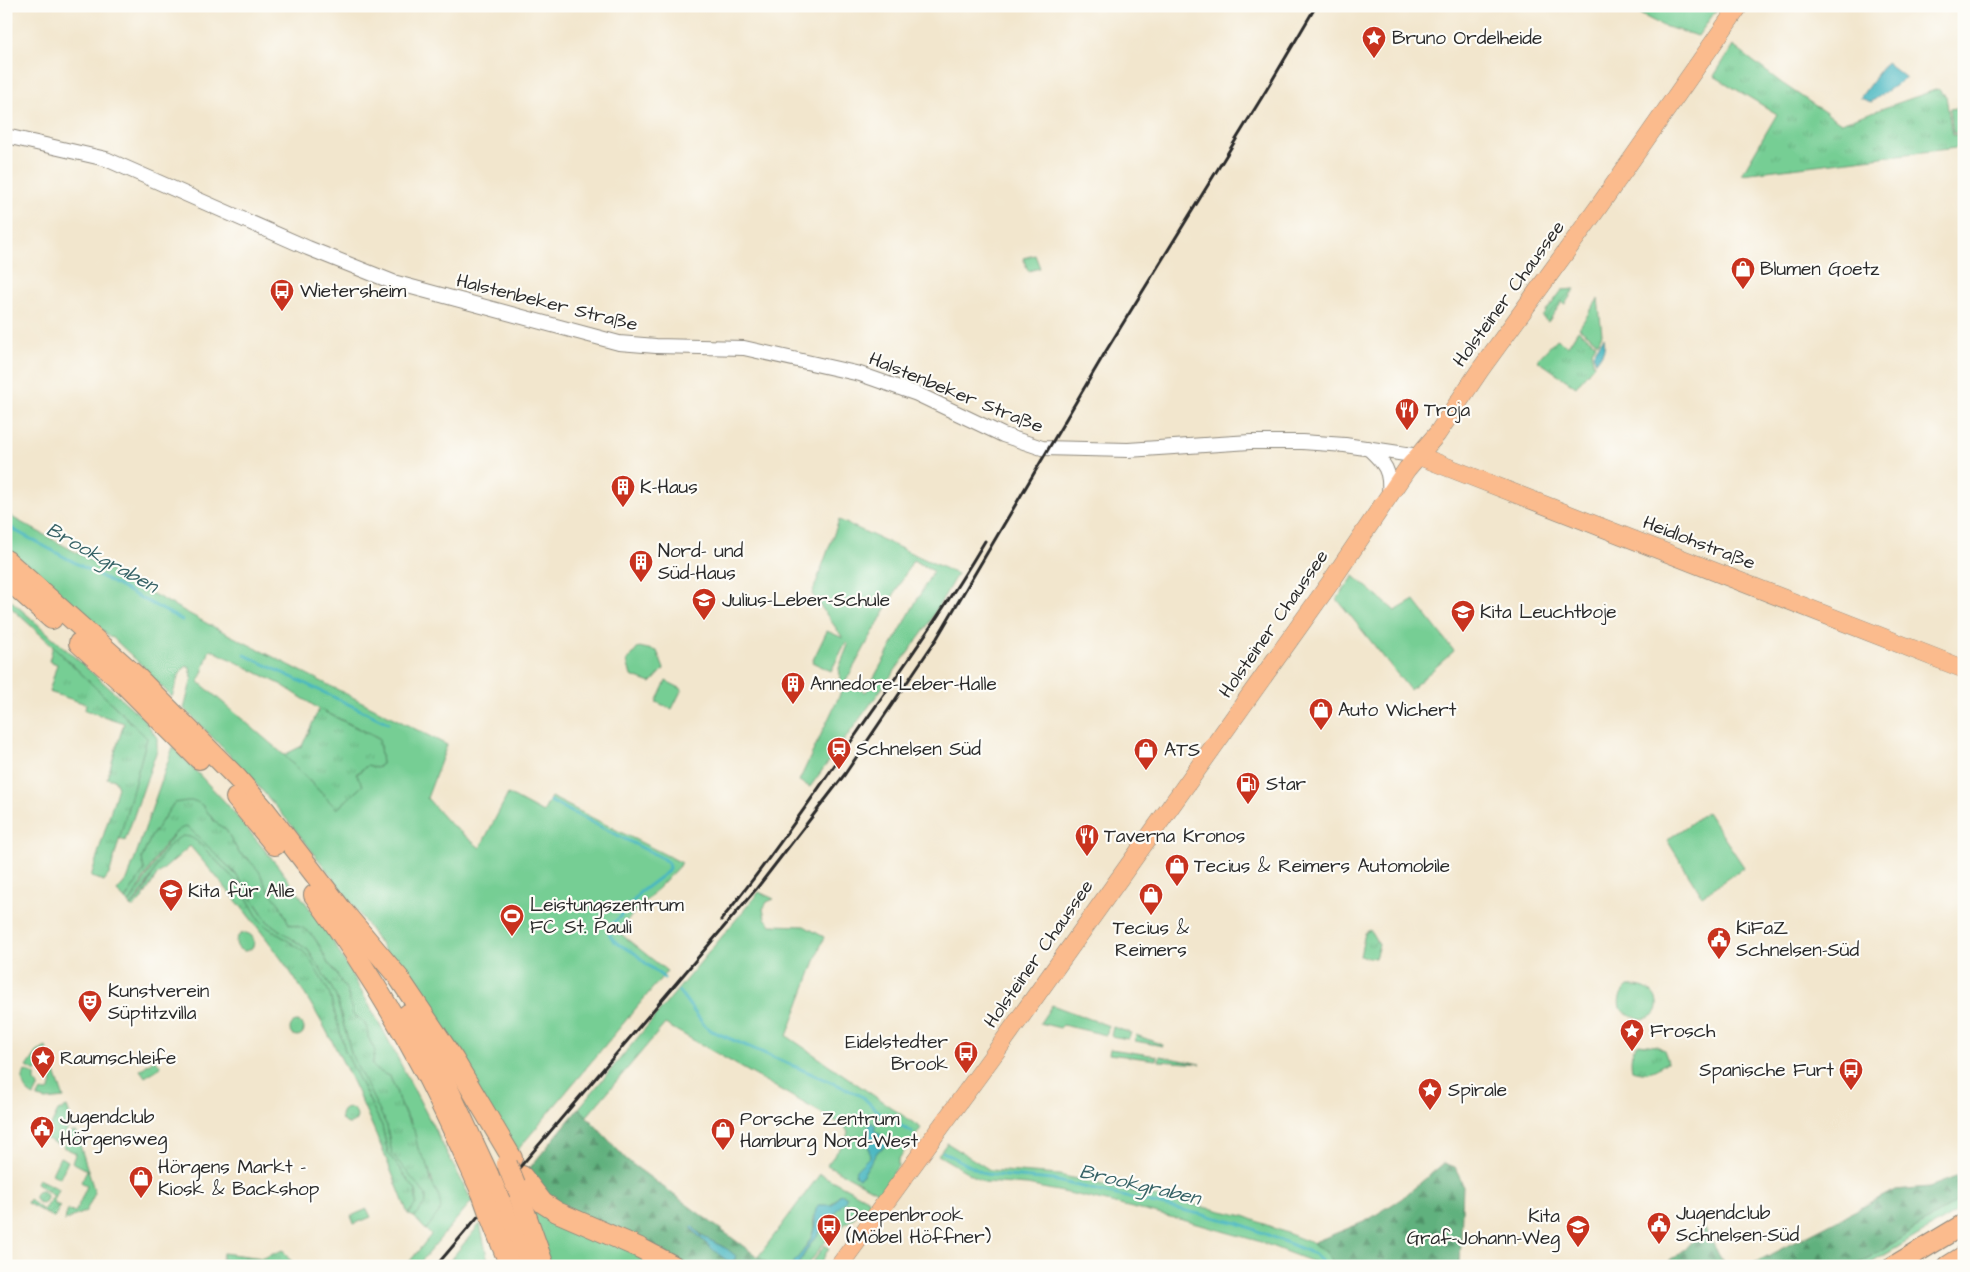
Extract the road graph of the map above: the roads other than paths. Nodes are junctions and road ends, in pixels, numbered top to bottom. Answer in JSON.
{"nodes":[{"id":1,"x":1739,"y":6,"type":"edge"},
{"id":2,"x":6,"y":136,"type":"edge"},
{"id":3,"x":1368,"y":448,"type":"junction"},
{"id":4,"x":1419,"y":456,"type":"junction"},
{"id":5,"x":1389,"y":494,"type":"junction"},
{"id":6,"x":6,"y":560,"type":"edge"},
{"id":7,"x":6,"y":578,"type":"edge"},
{"id":8,"x":1964,"y":669,"type":"edge"},
{"id":9,"x":342,"y":910,"type":"junction"},
{"id":10,"x":514,"y":1170,"type":"junction"},
{"id":11,"x":491,"y":1197,"type":"junction"},
{"id":12,"x":1964,"y":1224,"type":"edge"},
{"id":13,"x":1964,"y":1256,"type":"edge"},
{"id":14,"x":839,"y":1265,"type":"edge"},
{"id":15,"x":496,"y":1266,"type":"edge"},
{"id":16,"x":510,"y":1266,"type":"edge"},
{"id":17,"x":525,"y":1266,"type":"edge"},
{"id":18,"x":544,"y":1266,"type":"edge"},
{"id":19,"x":674,"y":1266,"type":"edge"},
{"id":20,"x":1894,"y":1266,"type":"edge"},
{"id":21,"x":1948,"y":1266,"type":"edge"}],
"edges":[{"from":1,"to":4,"type":"main road","name":"Holsteiner Chaussee"},
{"from":2,"to":3,"type":"street","name":"Halstenbeker Straße"},
{"from":3,"to":4,"type":"street","name":"Halstenbeker Straße"},
{"from":3,"to":5,"type":"street"},
{"from":4,"to":5,"type":"main road","name":"Holsteiner Chaussee"},
{"from":4,"to":8,"type":"main road","name":"Heidlohstraße"},
{"from":5,"to":14,"type":"main road","name":"Holsteiner Chaussee"},
{"from":6,"to":9,"type":"highway"},
{"from":7,"to":11,"type":"highway"},
{"from":9,"to":10,"type":"highway"},
{"from":9,"to":11,"type":"highway"},
{"from":10,"to":18,"type":"highway"},
{"from":10,"to":19,"type":"highway"},
{"from":11,"to":15,"type":"highway"},
{"from":11,"to":16,"type":"highway"},
{"from":11,"to":17,"type":"highway"},
{"from":12,"to":20,"type":"highway"},
{"from":13,"to":21,"type":"highway"}]}
